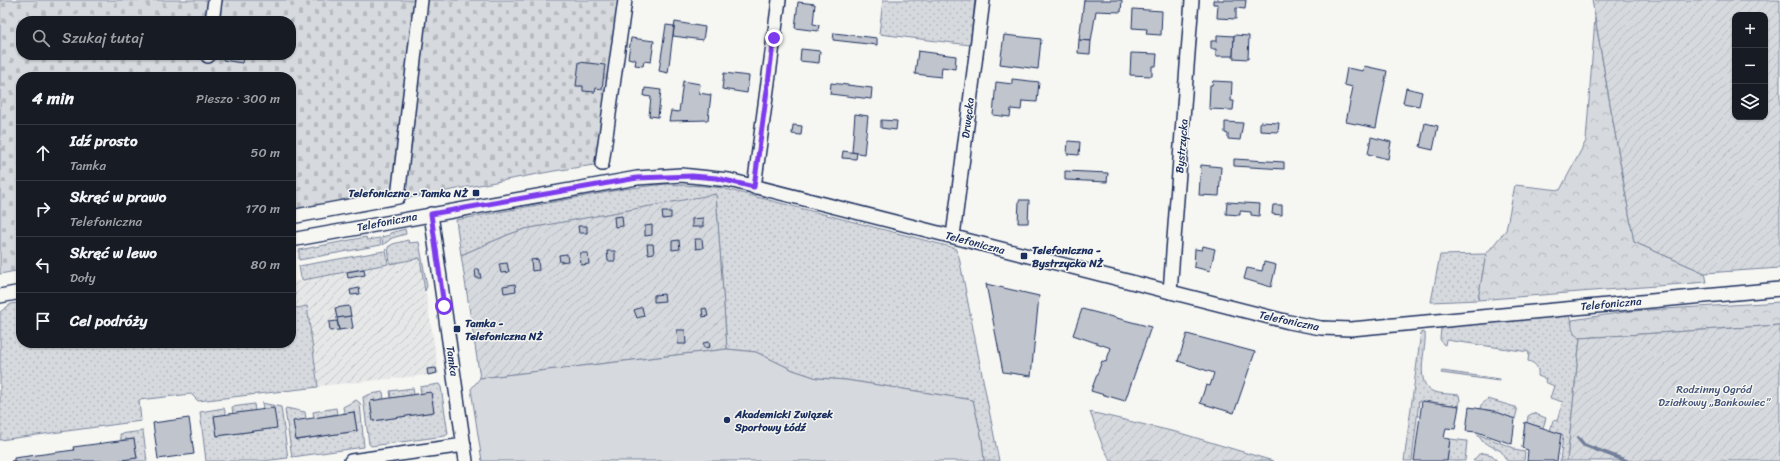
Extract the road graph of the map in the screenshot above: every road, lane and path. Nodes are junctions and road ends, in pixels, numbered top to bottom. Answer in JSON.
{"nodes":[{"id":1,"x":215,"y":0,"type":"edge"},
{"id":2,"x":421,"y":0,"type":"edge"},
{"id":3,"x":625,"y":0,"type":"edge"},
{"id":4,"x":779,"y":0,"type":"edge"},
{"id":5,"x":983,"y":0,"type":"edge"},
{"id":6,"x":1192,"y":0,"type":"edge"},
{"id":7,"x":213,"y":16,"type":"edge"},
{"id":8,"x":602,"y":164,"type":"dead end"},
{"id":9,"x":754,"y":187,"type":"junction"},
{"id":10,"x":431,"y":214,"type":"junction"},
{"id":11,"x":296,"y":216,"type":"edge"},
{"id":12,"x":953,"y":236,"type":"junction"},
{"id":13,"x":296,"y":239,"type":"edge"},
{"id":14,"x":1780,"y":289,"type":"edge"},
{"id":15,"x":1170,"y":292,"type":"junction"},
{"id":16,"x":16,"y":293,"type":"edge"},
{"id":17,"x":0,"y":296,"type":"edge"},
{"id":18,"x":464,"y":446,"type":"junction"},
{"id":19,"x":351,"y":461,"type":"edge"},
{"id":20,"x":466,"y":461,"type":"edge"}],
"edges":[{"from":1,"to":7,"type":"street"},
{"from":2,"to":11,"type":"street"},
{"from":3,"to":8,"type":"street"},
{"from":4,"to":9,"type":"street"},
{"from":5,"to":12,"type":"street","name":"Drwęcka"},
{"from":6,"to":15,"type":"street","name":"Bystrzycka"},
{"from":9,"to":10,"type":"street","name":"Telefoniczna"},
{"from":9,"to":12,"type":"street","name":"Telefoniczna"},
{"from":10,"to":13,"type":"street","name":"Telefoniczna"},
{"from":10,"to":18,"type":"street","name":"Tamka"},
{"from":12,"to":15,"type":"street","name":"Telefoniczna"},
{"from":14,"to":15,"type":"street","name":"Telefoniczna"},
{"from":16,"to":17,"type":"street"},
{"from":18,"to":19,"type":"street"},
{"from":18,"to":20,"type":"street","name":"Tamka"}]}
